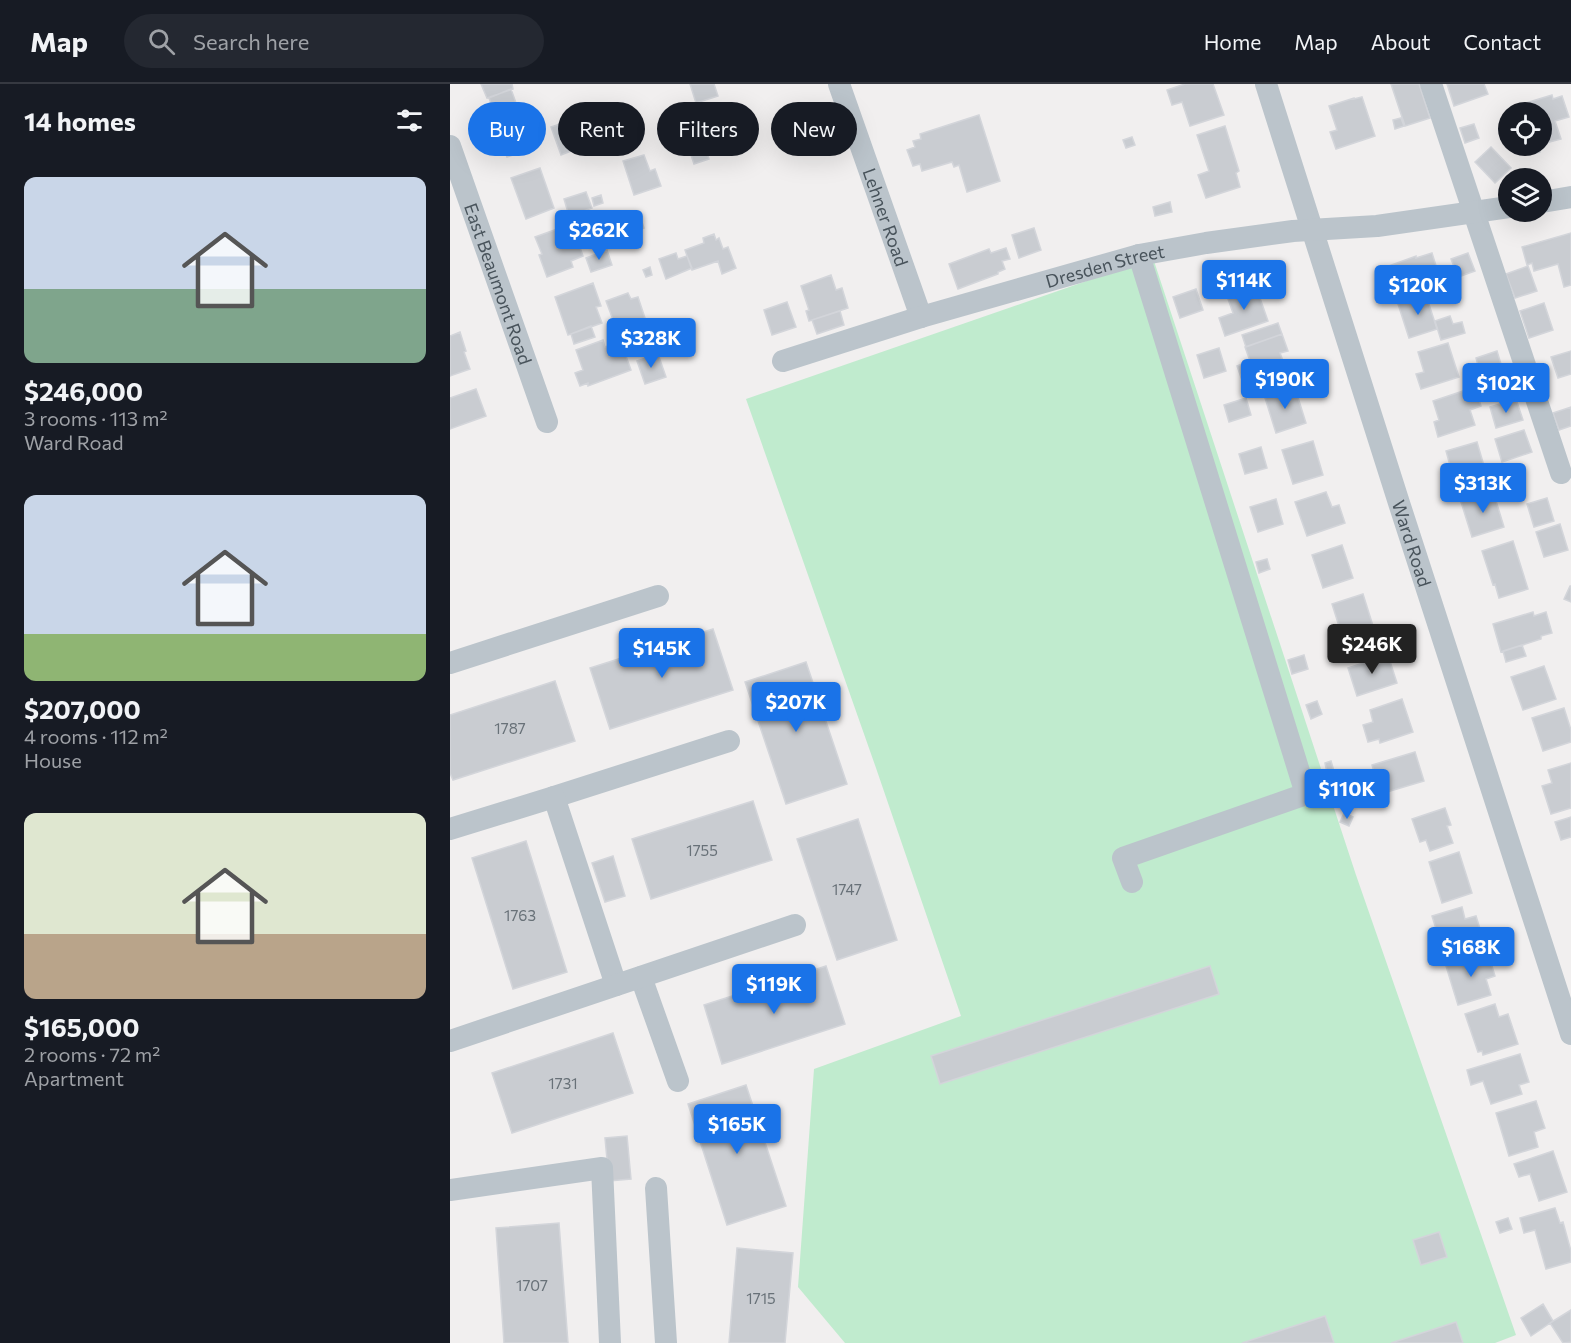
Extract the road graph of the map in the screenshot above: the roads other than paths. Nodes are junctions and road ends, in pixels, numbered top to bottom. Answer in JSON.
{"nodes":[{"id":1,"x":839,"y":84,"type":"edge"},
{"id":2,"x":1266,"y":84,"type":"edge"},
{"id":3,"x":1431,"y":84,"type":"edge"},
{"id":4,"x":450,"y":146,"type":"edge"},
{"id":5,"x":1571,"y":197,"type":"edge"},
{"id":6,"x":1552,"y":200,"type":"edge"},
{"id":7,"x":1498,"y":209,"type":"edge"},
{"id":8,"x":1473,"y":212,"type":"junction"},
{"id":9,"x":1313,"y":231,"type":"junction"},
{"id":10,"x":1139,"y":255,"type":"junction"},
{"id":11,"x":921,"y":317,"type":"junction"},
{"id":12,"x":783,"y":361,"type":"dead end"},
{"id":13,"x":547,"y":422,"type":"dead end"},
{"id":14,"x":1561,"y":473,"type":"dead end"},
{"id":15,"x":658,"y":596,"type":"dead end"},
{"id":16,"x":450,"y":663,"type":"edge"},
{"id":17,"x":729,"y":741,"type":"dead end"},
{"id":18,"x":554,"y":796,"type":"junction"},
{"id":19,"x":450,"y":829,"type":"edge"},
{"id":20,"x":1132,"y":882,"type":"dead end"},
{"id":21,"x":795,"y":925,"type":"dead end"},
{"id":22,"x":641,"y":977,"type":"junction"},
{"id":23,"x":616,"y":985,"type":"junction"},
{"id":24,"x":1571,"y":1034,"type":"edge"},
{"id":25,"x":450,"y":1041,"type":"edge"},
{"id":26,"x":678,"y":1081,"type":"dead end"},
{"id":27,"x":656,"y":1188,"type":"dead end"},
{"id":28,"x":450,"y":1190,"type":"edge"},
{"id":29,"x":610,"y":1343,"type":"edge"},
{"id":30,"x":666,"y":1343,"type":"edge"}],
"edges":[{"from":1,"to":11,"type":"street","name":"Lehner Road"},
{"from":2,"to":9,"type":"street","name":"Ward Road"},
{"from":3,"to":8,"type":"street"},
{"from":4,"to":13,"type":"street","name":"East Beaumont Road"},
{"from":5,"to":6,"type":"street"},
{"from":7,"to":8,"type":"street","name":"Dresden Street"},
{"from":8,"to":9,"type":"street","name":"Dresden Street"},
{"from":8,"to":14,"type":"street"},
{"from":9,"to":10,"type":"street","name":"Dresden Street"},
{"from":9,"to":24,"type":"street","name":"Ward Road"},
{"from":10,"to":11,"type":"street","name":"Dresden Street"},
{"from":10,"to":20,"type":"street"},
{"from":11,"to":12,"type":"street","name":"Dresden Street"},
{"from":15,"to":16,"type":"street"},
{"from":17,"to":18,"type":"street"},
{"from":18,"to":19,"type":"street"},
{"from":18,"to":23,"type":"street"},
{"from":21,"to":22,"type":"street"},
{"from":22,"to":23,"type":"street"},
{"from":22,"to":26,"type":"street"},
{"from":23,"to":25,"type":"street"},
{"from":27,"to":30,"type":"street"},
{"from":28,"to":29,"type":"street"}]}
